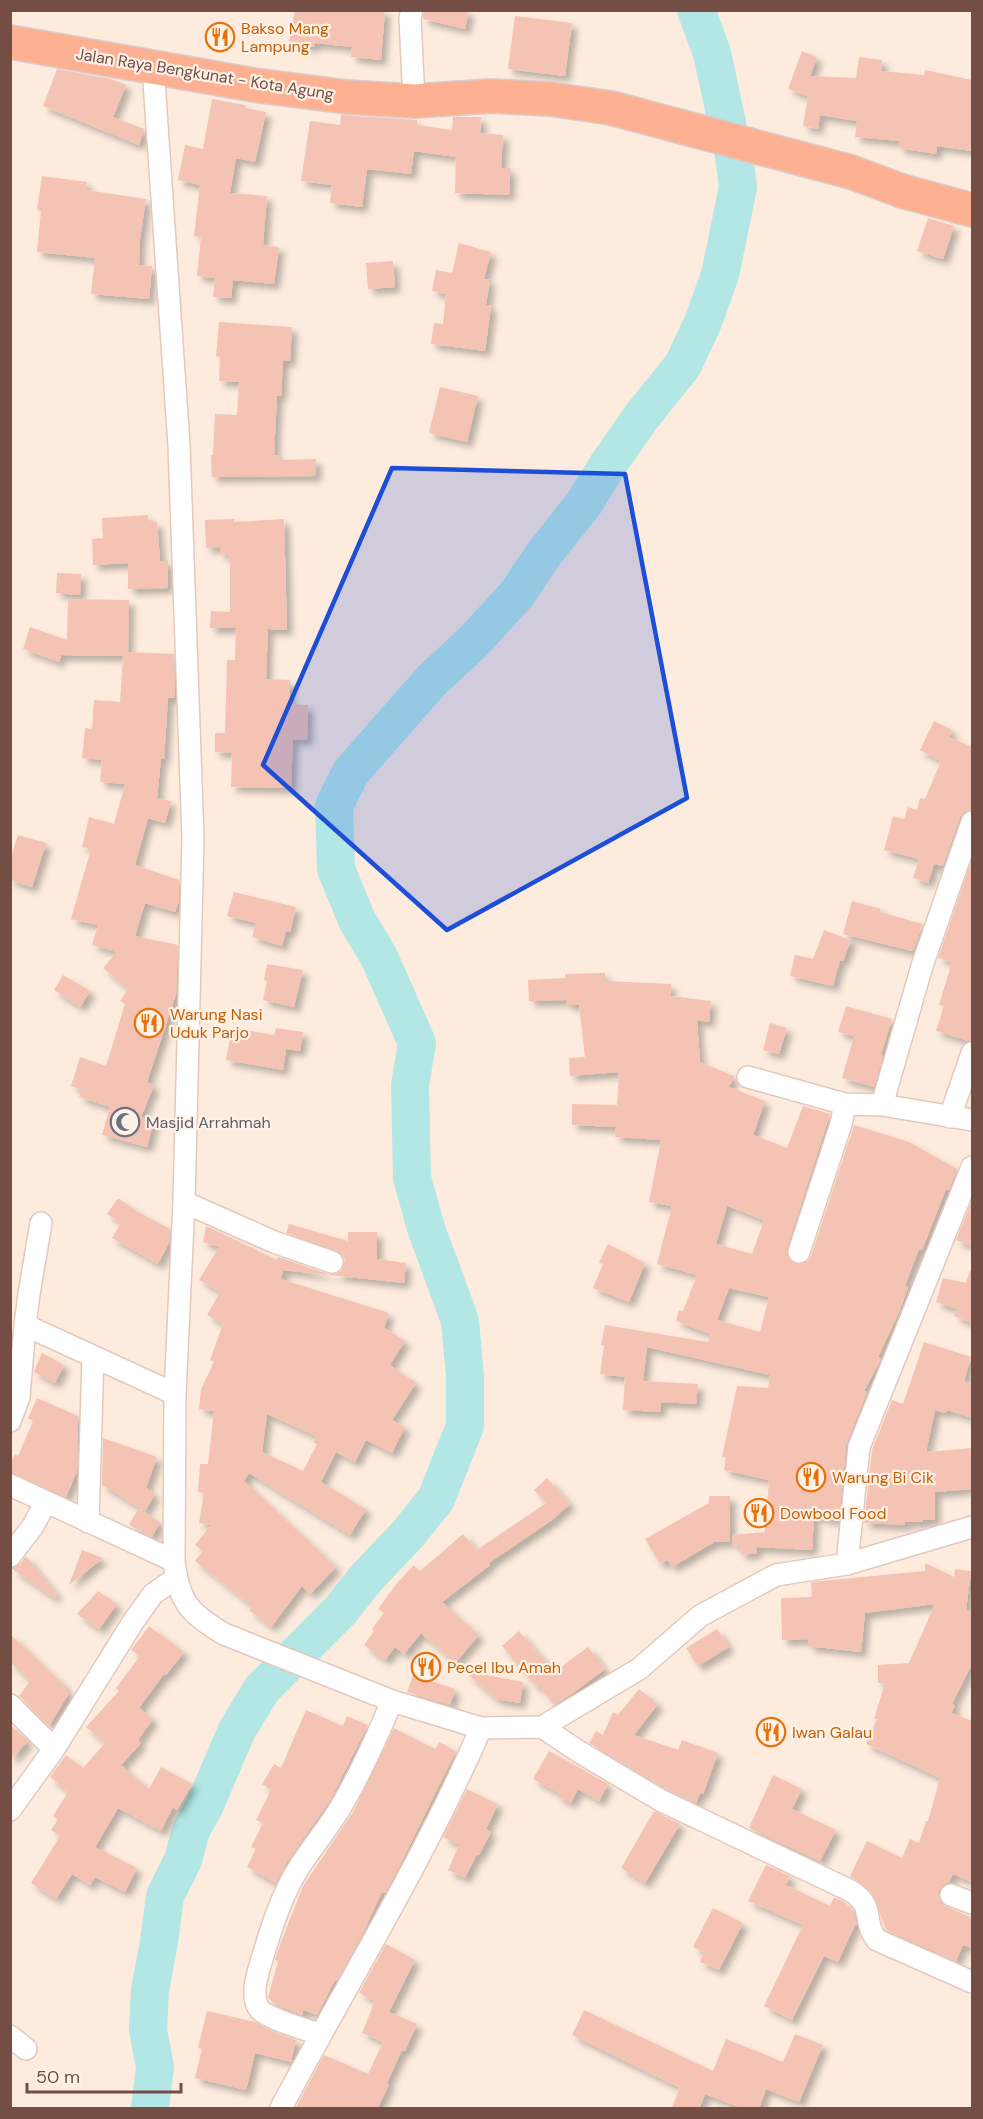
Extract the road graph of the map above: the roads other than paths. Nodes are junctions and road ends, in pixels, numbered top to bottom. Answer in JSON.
{"nodes":[{"id":1,"x":412,"y":10,"type":"edge"},
{"id":2,"x":10,"y":42,"type":"edge"},
{"id":3,"x":153,"y":67,"type":"junction"},
{"id":4,"x":414,"y":101,"type":"junction"},
{"id":5,"x":902,"y":191,"type":"junction"},
{"id":6,"x":972,"y":210,"type":"edge"},
{"id":7,"x":972,"y":232,"type":"edge"},
{"id":8,"x":972,"y":824,"type":"edge"},
{"id":9,"x":972,"y":1053,"type":"edge"},
{"id":10,"x":748,"y":1077,"type":"dead end"},
{"id":11,"x":845,"y":1104,"type":"junction"},
{"id":12,"x":882,"y":1106,"type":"junction"},
{"id":13,"x":950,"y":1118,"type":"junction"},
{"id":14,"x":972,"y":1120,"type":"edge"},
{"id":15,"x":972,"y":1167,"type":"edge"},
{"id":16,"x":184,"y":1202,"type":"junction"},
{"id":17,"x":41,"y":1224,"type":"dead end"},
{"id":18,"x":799,"y":1252,"type":"dead end"},
{"id":19,"x":332,"y":1262,"type":"dead end"},
{"id":20,"x":26,"y":1325,"type":"junction"},
{"id":21,"x":93,"y":1356,"type":"junction"},
{"id":22,"x":175,"y":1394,"type":"junction"},
{"id":23,"x":10,"y":1421,"type":"edge"},
{"id":24,"x":10,"y":1485,"type":"edge"},
{"id":25,"x":46,"y":1502,"type":"junction"},
{"id":26,"x":88,"y":1522,"type":"junction"},
{"id":27,"x":972,"y":1527,"type":"edge"},
{"id":28,"x":10,"y":1556,"type":"edge"},
{"id":29,"x":847,"y":1564,"type":"junction"},
{"id":30,"x":175,"y":1569,"type":"junction"},
{"id":31,"x":392,"y":1701,"type":"junction"},
{"id":32,"x":10,"y":1706,"type":"edge"},
{"id":33,"x":542,"y":1727,"type":"junction"},
{"id":34,"x":481,"y":1728,"type":"junction"},
{"id":35,"x":54,"y":1749,"type":"junction"},
{"id":36,"x":10,"y":1810,"type":"edge"},
{"id":37,"x":951,"y":1895,"type":"dead end"},
{"id":38,"x":972,"y":1903,"type":"edge"},
{"id":39,"x":972,"y":1982,"type":"edge"},
{"id":40,"x":320,"y":2035,"type":"junction"},
{"id":41,"x":280,"y":2109,"type":"edge"}],
"edges":[{"from":1,"to":4,"type":"street"},
{"from":2,"to":3,"type":"highway","name":"Jalan Raya Bengkunat - Kota Agung"},
{"from":3,"to":4,"type":"highway","name":"Jalan Raya Bengkunat - Kota Agung"},
{"from":3,"to":16,"type":"street"},
{"from":4,"to":5,"type":"highway","name":"Jalan Raya Bengkunat - Kota Agung"},
{"from":5,"to":6,"type":"highway"},
{"from":5,"to":7,"type":"highway"},
{"from":8,"to":12,"type":"street"},
{"from":9,"to":13,"type":"street"},
{"from":10,"to":11,"type":"street"},
{"from":11,"to":12,"type":"street"},
{"from":11,"to":18,"type":"street"},
{"from":12,"to":13,"type":"street"},
{"from":13,"to":14,"type":"street"},
{"from":15,"to":29,"type":"street"},
{"from":16,"to":19,"type":"street"},
{"from":16,"to":22,"type":"street"},
{"from":17,"to":20,"type":"street"},
{"from":20,"to":21,"type":"street"},
{"from":20,"to":23,"type":"street"},
{"from":21,"to":22,"type":"street"},
{"from":21,"to":26,"type":"street"},
{"from":22,"to":30,"type":"street"},
{"from":24,"to":25,"type":"street"},
{"from":25,"to":26,"type":"street"},
{"from":25,"to":28,"type":"street"},
{"from":26,"to":30,"type":"street"},
{"from":27,"to":29,"type":"street"},
{"from":29,"to":33,"type":"street"},
{"from":30,"to":31,"type":"street"},
{"from":30,"to":35,"type":"street"},
{"from":31,"to":34,"type":"street"},
{"from":31,"to":40,"type":"street"},
{"from":32,"to":35,"type":"street"},
{"from":33,"to":34,"type":"street"},
{"from":33,"to":39,"type":"street"},
{"from":34,"to":40,"type":"street"},
{"from":35,"to":36,"type":"street"},
{"from":37,"to":38,"type":"street"},
{"from":40,"to":41,"type":"street"}]}
